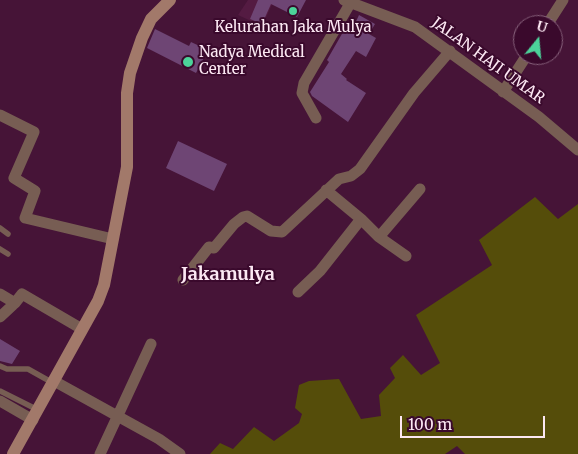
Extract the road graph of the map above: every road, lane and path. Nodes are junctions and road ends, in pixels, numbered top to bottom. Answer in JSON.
{"nodes":[{"id":1,"x":170,"y":0,"type":"edge"},
{"id":2,"x":563,"y":0,"type":"edge"},
{"id":3,"x":348,"y":1,"type":"edge"},
{"id":4,"x":553,"y":15,"type":"edge"},
{"id":5,"x":450,"y":52,"type":"junction"},
{"id":6,"x":521,"y":65,"type":"edge"},
{"id":7,"x":503,"y":92,"type":"junction"},
{"id":8,"x":0,"y":115,"type":"edge"},
{"id":9,"x":316,"y":118,"type":"dead end"},
{"id":10,"x":576,"y":145,"type":"edge"},
{"id":11,"x":420,"y":189,"type":"dead end"},
{"id":12,"x":326,"y":190,"type":"junction"},
{"id":13,"x":362,"y":220,"type":"junction"},
{"id":14,"x":0,"y":228,"type":"edge"},
{"id":15,"x":8,"y":234,"type":"dead end"},
{"id":16,"x":379,"y":237,"type":"junction"},
{"id":17,"x":113,"y":239,"type":"junction"},
{"id":18,"x":0,"y":249,"type":"edge"},
{"id":19,"x":8,"y":254,"type":"dead end"},
{"id":20,"x":406,"y":256,"type":"dead end"},
{"id":21,"x":182,"y":280,"type":"dead end"},
{"id":22,"x":298,"y":292,"type":"dead end"},
{"id":23,"x":0,"y":294,"type":"edge"},
{"id":24,"x":15,"y":303,"type":"junction"},
{"id":25,"x":0,"y":317,"type":"edge"},
{"id":26,"x":82,"y":329,"type":"junction"},
{"id":27,"x":151,"y":344,"type":"dead end"},
{"id":28,"x":0,"y":366,"type":"edge"},
{"id":29,"x":54,"y":382,"type":"junction"},
{"id":30,"x":0,"y":391,"type":"edge"},
{"id":31,"x":0,"y":401,"type":"edge"},
{"id":32,"x":36,"y":415,"type":"junction"},
{"id":33,"x":118,"y":416,"type":"junction"},
{"id":34,"x":13,"y":454,"type":"edge"},
{"id":35,"x":100,"y":454,"type":"edge"},
{"id":36,"x":180,"y":454,"type":"edge"}],
"edges":[{"from":1,"to":17,"type":"street"},
{"from":2,"to":4,"type":"street"},
{"from":3,"to":5,"type":"street","name":"JALAN HAJI UMAR"},
{"from":3,"to":9,"type":"street"},
{"from":5,"to":7,"type":"street","name":"JALAN HAJI UMAR"},
{"from":5,"to":12,"type":"street"},
{"from":6,"to":7,"type":"street"},
{"from":7,"to":10,"type":"street","name":"JALAN HAJI UMAR"},
{"from":8,"to":17,"type":"street"},
{"from":11,"to":16,"type":"street"},
{"from":12,"to":13,"type":"street"},
{"from":12,"to":21,"type":"street"},
{"from":13,"to":16,"type":"street"},
{"from":13,"to":22,"type":"street"},
{"from":14,"to":15,"type":"lane"},
{"from":16,"to":20,"type":"street"},
{"from":17,"to":26,"type":"street"},
{"from":18,"to":19,"type":"lane"},
{"from":23,"to":24,"type":"street"},
{"from":24,"to":25,"type":"street"},
{"from":24,"to":26,"type":"street"},
{"from":26,"to":29,"type":"street"},
{"from":27,"to":33,"type":"street"},
{"from":28,"to":29,"type":"lane"},
{"from":29,"to":32,"type":"street"},
{"from":29,"to":33,"type":"street"},
{"from":30,"to":32,"type":"lane"},
{"from":31,"to":32,"type":"street"},
{"from":32,"to":34,"type":"street"},
{"from":33,"to":35,"type":"street"},
{"from":33,"to":36,"type":"street"}]}
